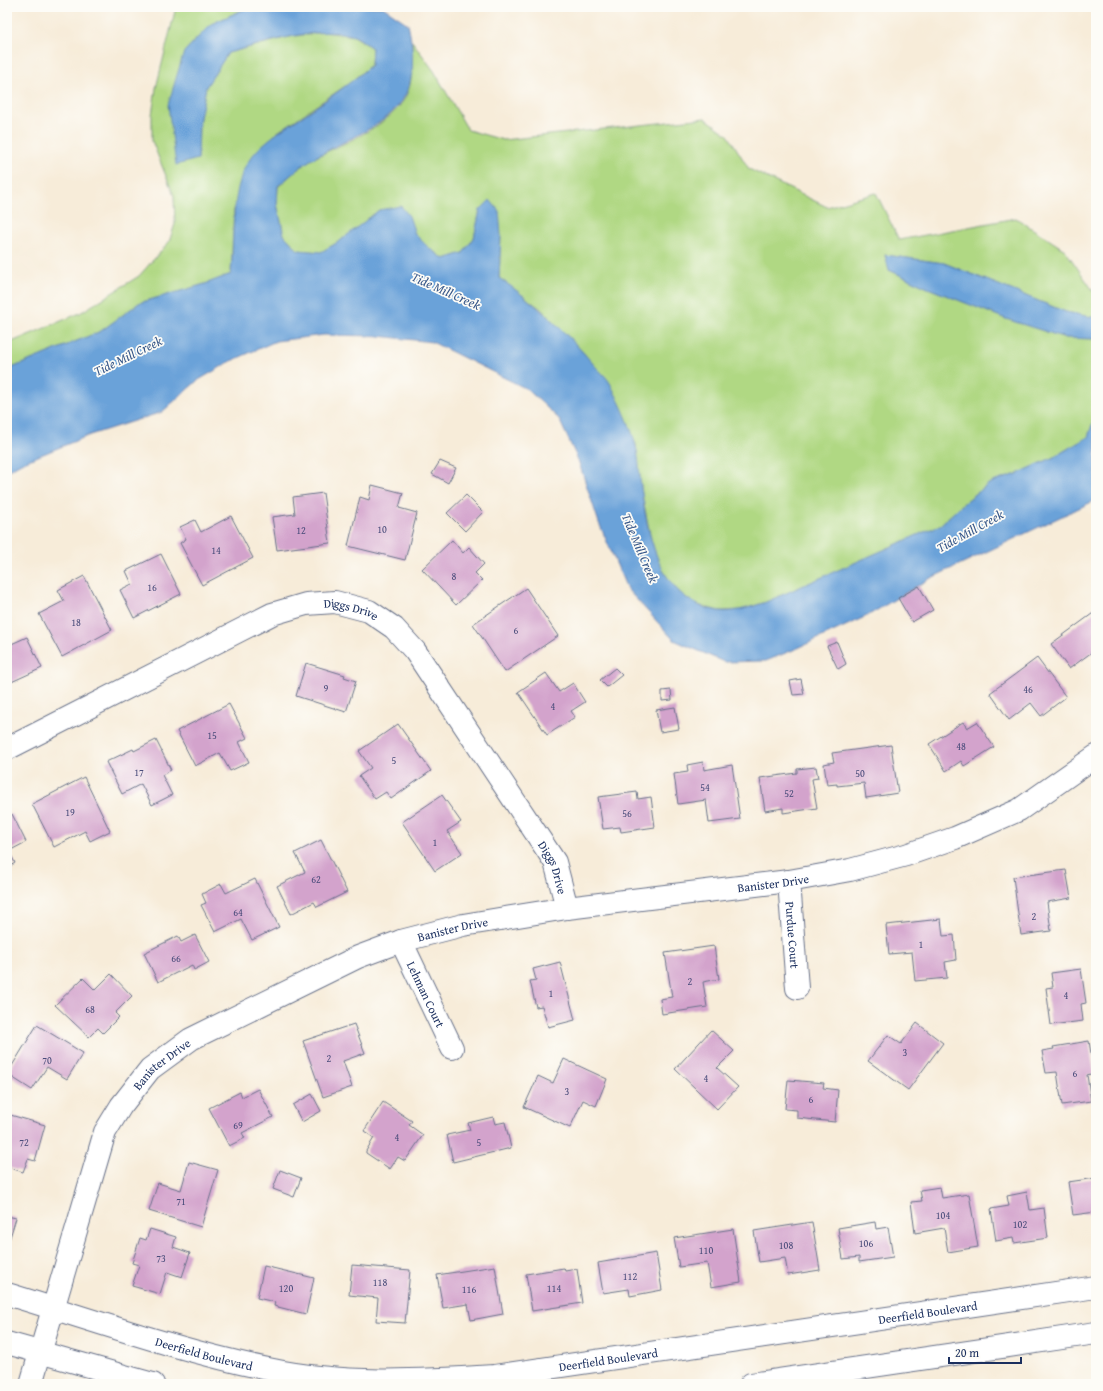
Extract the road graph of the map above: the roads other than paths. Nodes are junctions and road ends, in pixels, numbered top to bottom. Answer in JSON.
{"nodes":[{"id":1,"x":7,"y":749,"type":"edge"},
{"id":2,"x":1096,"y":756,"type":"edge"},
{"id":3,"x":790,"y":881,"type":"junction"},
{"id":4,"x":567,"y":908,"type":"junction"},
{"id":5,"x":400,"y":941,"type":"junction"},
{"id":6,"x":797,"y":988,"type":"dead end"},
{"id":7,"x":452,"y":1048,"type":"dead end"},
{"id":8,"x":1096,"y":1287,"type":"edge"},
{"id":9,"x":7,"y":1294,"type":"edge"},
{"id":10,"x":53,"y":1308,"type":"junction"},
{"id":11,"x":1096,"y":1333,"type":"edge"},
{"id":12,"x":7,"y":1343,"type":"edge"},
{"id":13,"x":40,"y":1353,"type":"junction"},
{"id":14,"x":31,"y":1384,"type":"edge"},
{"id":15,"x":153,"y":1384,"type":"edge"},
{"id":16,"x":751,"y":1384,"type":"edge"}],
"edges":[{"from":1,"to":4,"type":"street","name":"Diggs Drive"},
{"from":2,"to":3,"type":"street","name":"Banister Drive"},
{"from":3,"to":4,"type":"street","name":"Banister Drive"},
{"from":3,"to":6,"type":"street","name":"Purdue Court"},
{"from":4,"to":5,"type":"street","name":"Banister Drive"},
{"from":5,"to":7,"type":"street","name":"Lehman Court"},
{"from":5,"to":10,"type":"street","name":"Banister Drive"},
{"from":8,"to":10,"type":"street","name":"Deerfield Boulevard"},
{"from":9,"to":10,"type":"street","name":"Deerfield Boulevard"},
{"from":10,"to":13,"type":"street","name":"Banister Drive"},
{"from":11,"to":16,"type":"street"},
{"from":12,"to":13,"type":"street"},
{"from":13,"to":14,"type":"street","name":"Banister Drive"},
{"from":13,"to":15,"type":"street"}]}
